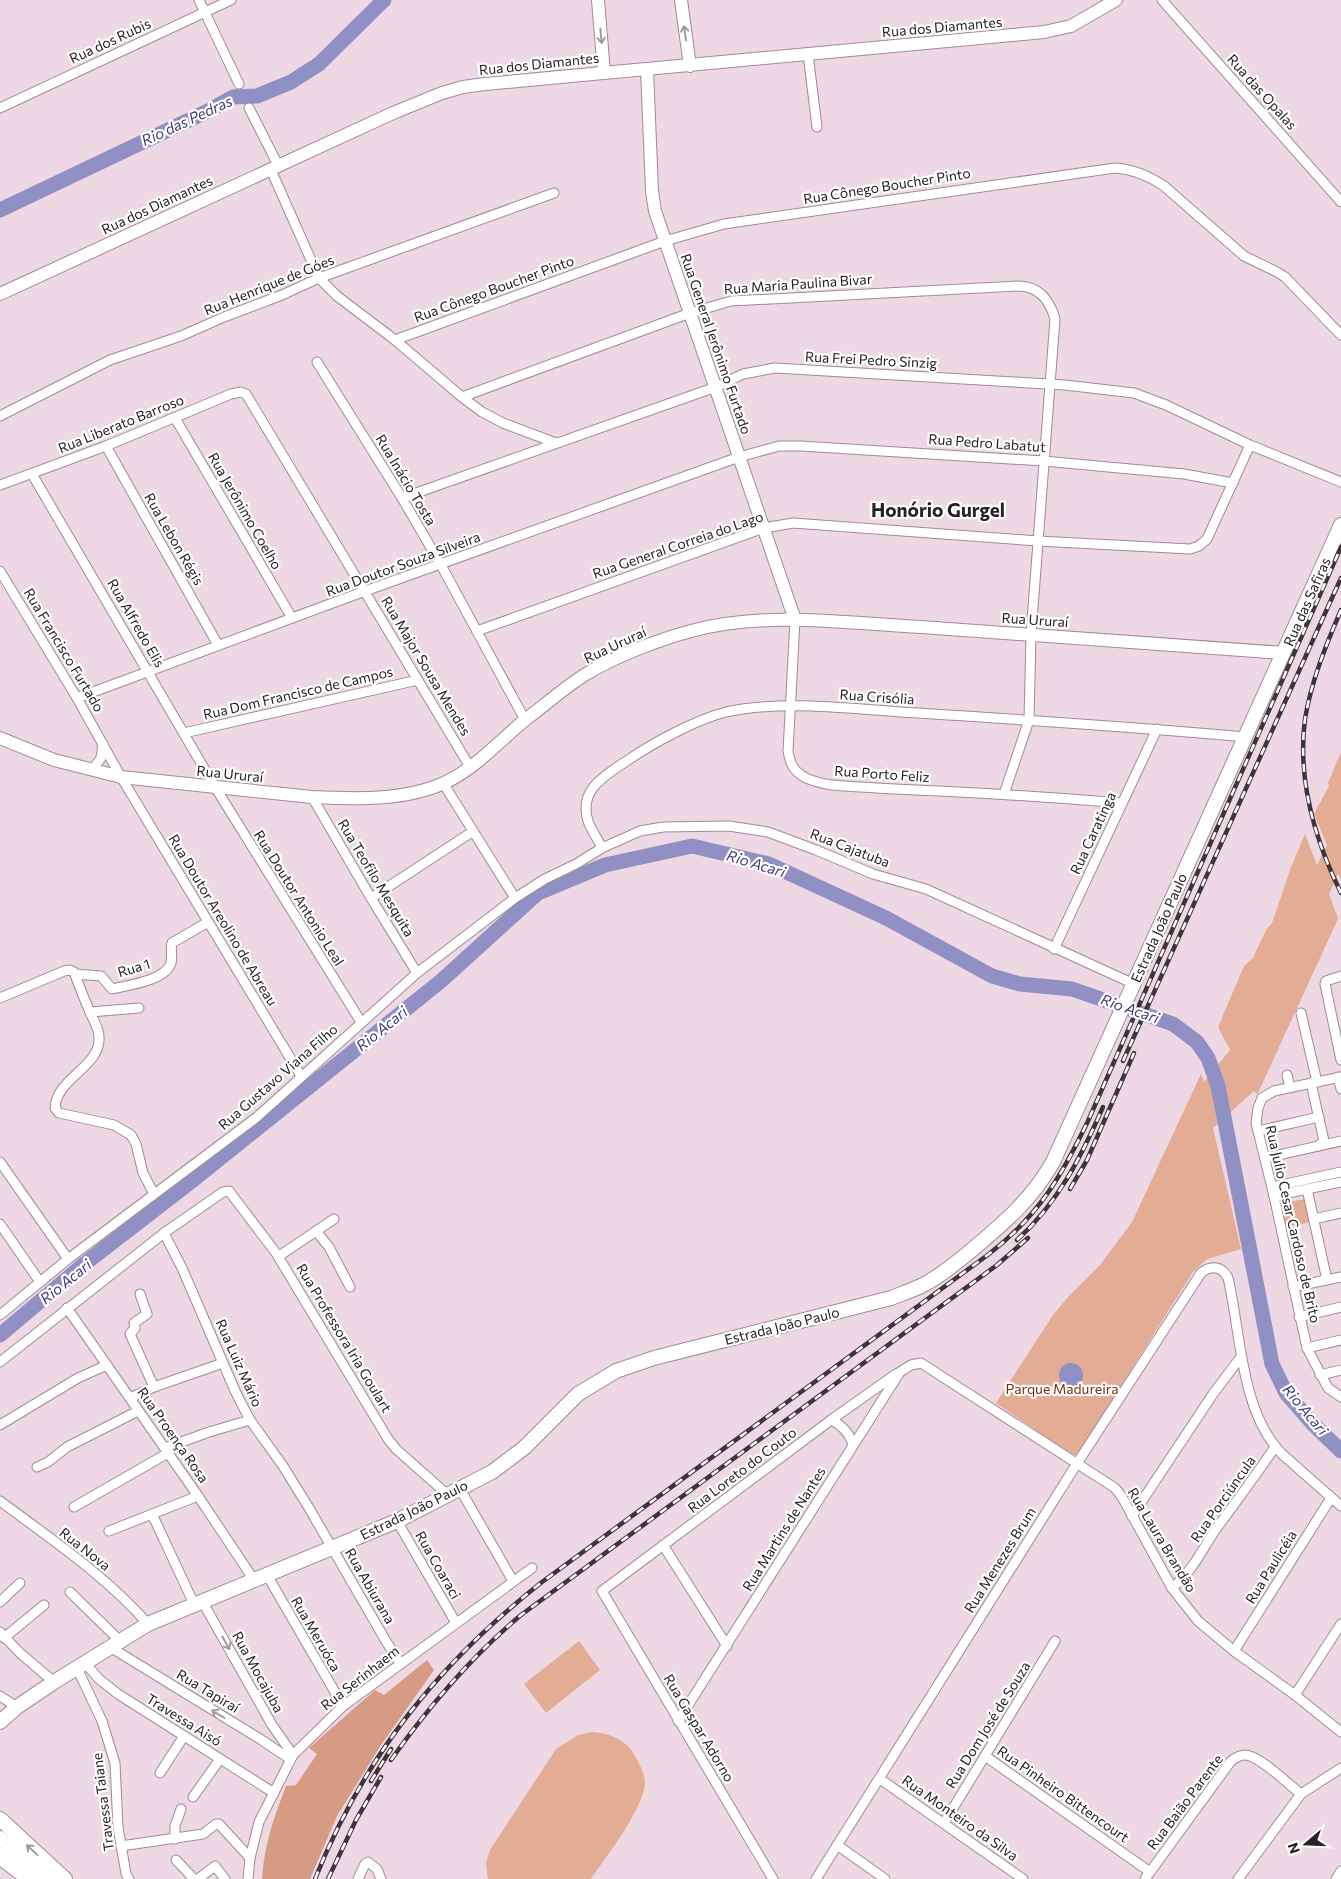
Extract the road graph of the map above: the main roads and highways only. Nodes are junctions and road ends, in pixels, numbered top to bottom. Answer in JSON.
{"nodes":[{"id":1,"x":1341,"y":525,"type":"edge"},
{"id":2,"x":1284,"y":653,"type":"joint"},
{"id":3,"x":0,"y":1722,"type":"edge"},
{"id":4,"x":0,"y":1819,"type":"edge"},
{"id":5,"x":0,"y":1838,"type":"edge"},
{"id":6,"x":0,"y":1856,"type":"edge"},
{"id":7,"x":30,"y":1879,"type":"edge"},
{"id":8,"x":49,"y":1879,"type":"edge"},
{"id":9,"x":65,"y":1879,"type":"edge"}],
"edges":[{"from":1,"to":2,"type":"main road","name":"Rua das Safiras"},
{"from":2,"to":3,"type":"main road","name":"Estrada João Paulo"},
{"from":9,"to":4,"type":"main road","one_way":true},
{"from":5,"to":8,"type":"main road"},
{"from":6,"to":7,"type":"highway"}]}
